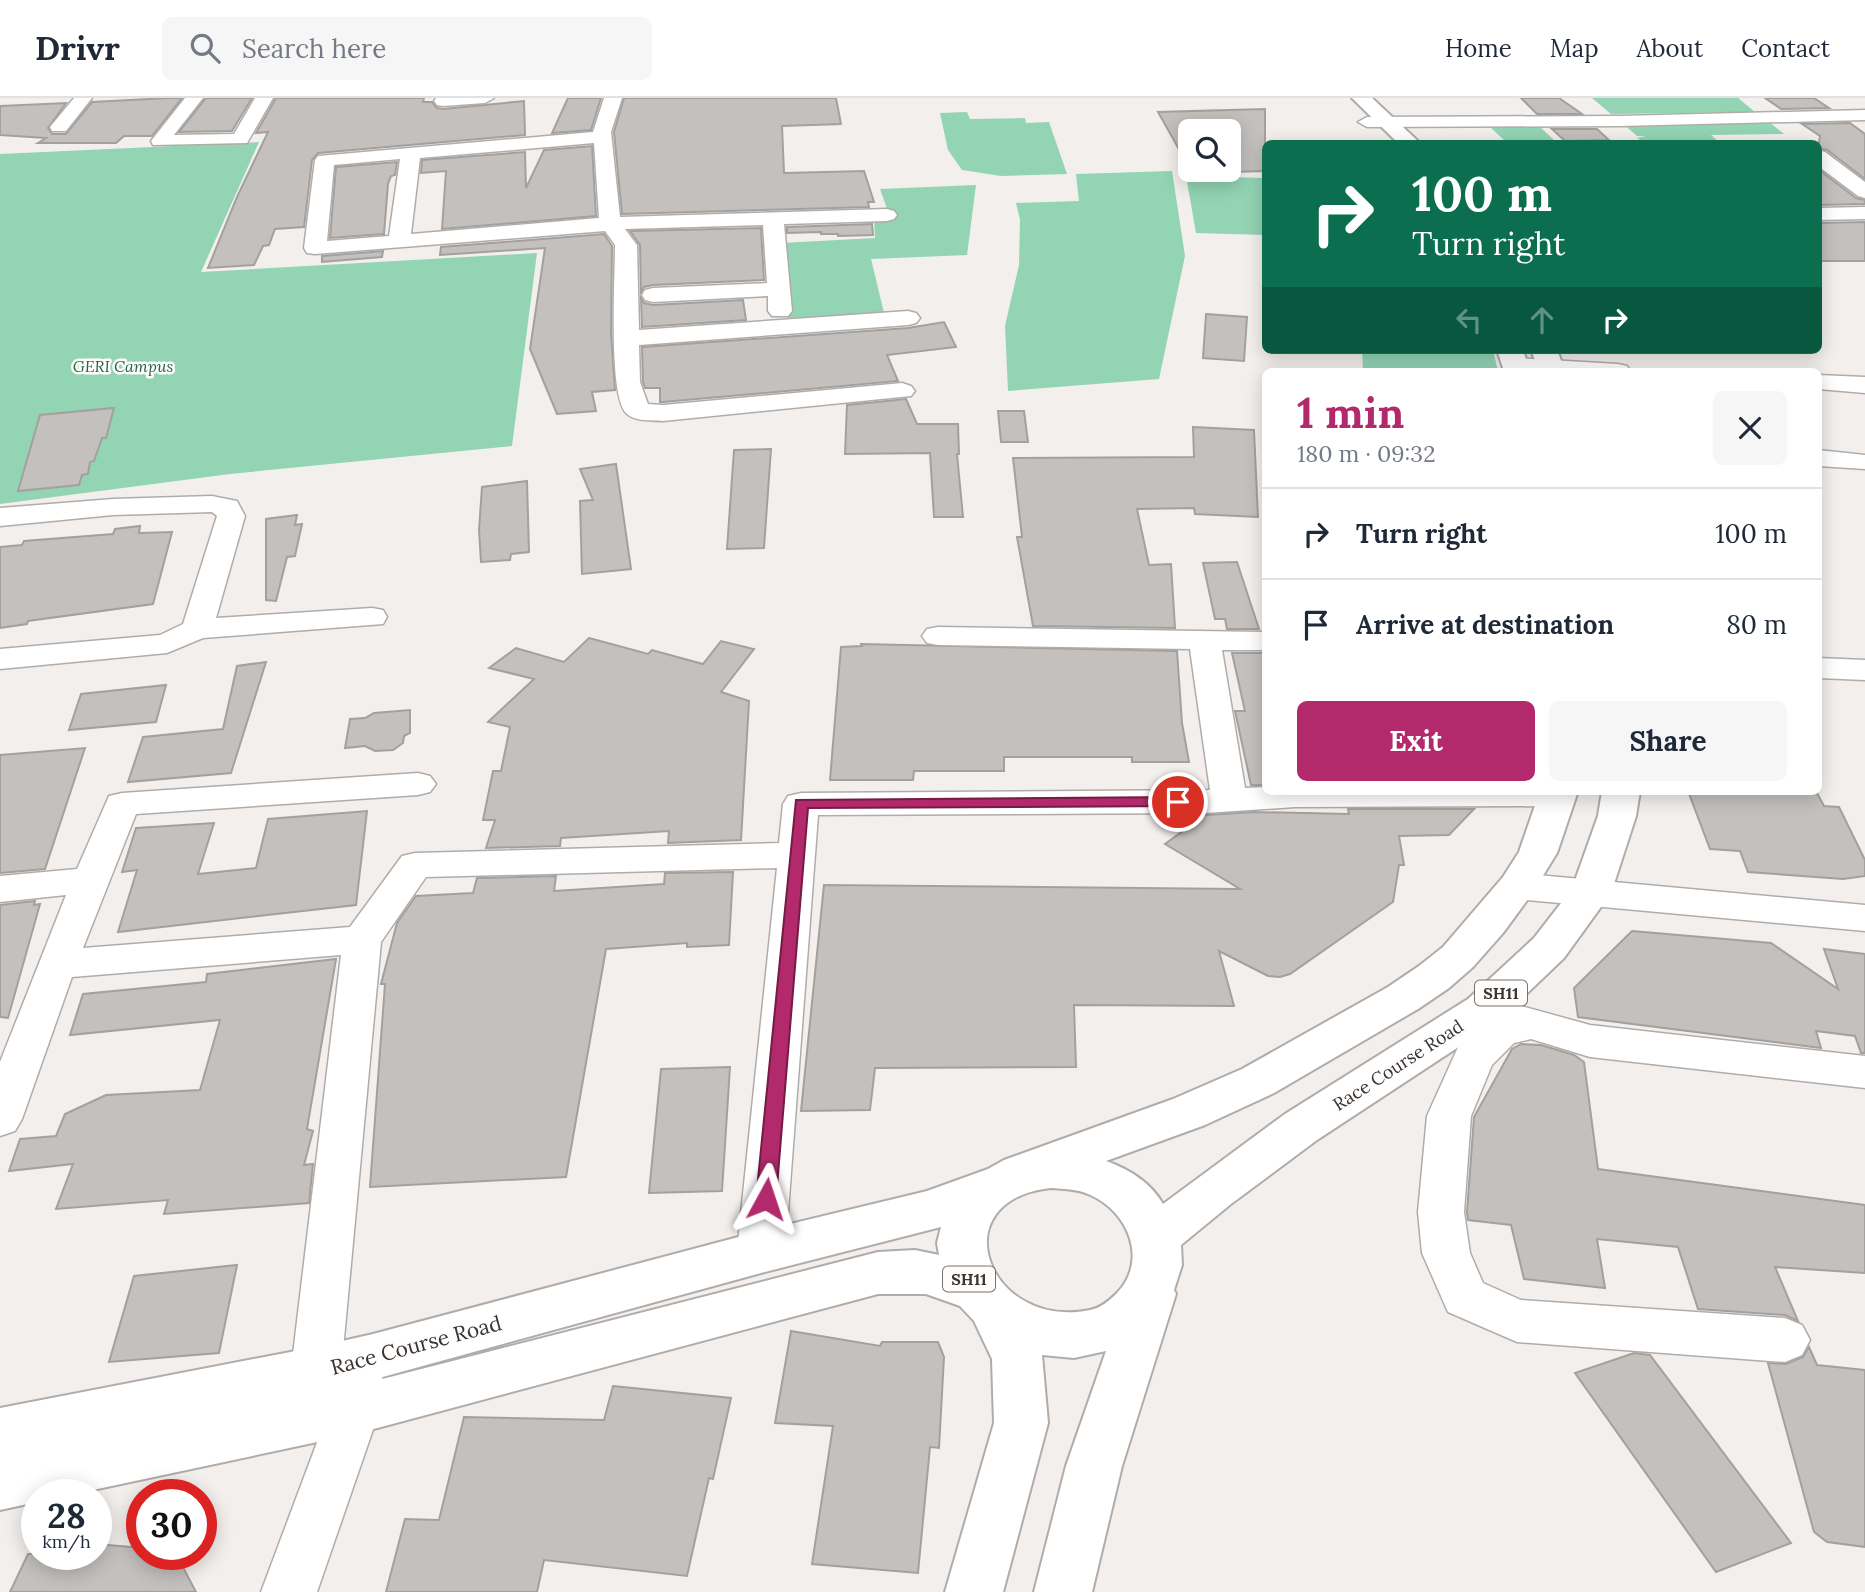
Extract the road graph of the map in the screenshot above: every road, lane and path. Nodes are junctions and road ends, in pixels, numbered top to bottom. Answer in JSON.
{"nodes":[{"id":1,"x":83,"y":98,"type":"edge"},
{"id":2,"x":194,"y":98,"type":"edge"},
{"id":3,"x":264,"y":98,"type":"edge"},
{"id":4,"x":485,"y":98,"type":"edge"},
{"id":5,"x":613,"y":98,"type":"edge"},
{"id":6,"x":1344,"y":98,"type":"edge"},
{"id":7,"x":1361,"y":98,"type":"edge"},
{"id":8,"x":1744,"y":98,"type":"edge"},
{"id":9,"x":1839,"y":98,"type":"edge"},
{"id":10,"x":443,"y":101,"type":"dead end"},
{"id":11,"x":1865,"y":114,"type":"edge"},
{"id":12,"x":1599,"y":116,"type":"junction"},
{"id":13,"x":1768,"y":117,"type":"junction"},
{"id":14,"x":1367,"y":122,"type":"junction"},
{"id":15,"x":1390,"y":122,"type":"junction"},
{"id":16,"x":59,"y":127,"type":"dead end"},
{"id":17,"x":602,"y":136,"type":"junction"},
{"id":18,"x":1793,"y":137,"type":"dead end"},
{"id":19,"x":1620,"y":139,"type":"dead end"},
{"id":20,"x":1385,"y":140,"type":"edge"},
{"id":21,"x":1407,"y":140,"type":"edge"},
{"id":22,"x":411,"y":153,"type":"junction"},
{"id":23,"x":1822,"y":159,"type":"edge"},
{"id":24,"x":1865,"y":192,"type":"edge"},
{"id":25,"x":1865,"y":213,"type":"edge"},
{"id":26,"x":1822,"y":214,"type":"edge"},
{"id":27,"x":887,"y":215,"type":"dead end"},
{"id":28,"x":773,"y":218,"type":"junction"},
{"id":29,"x":610,"y":223,"type":"junction"},
{"id":30,"x":399,"y":241,"type":"junction"},
{"id":31,"x":778,"y":289,"type":"junction"},
{"id":32,"x":653,"y":295,"type":"dead end"},
{"id":33,"x":908,"y":318,"type":"dead end"},
{"id":34,"x":782,"y":329,"type":"junction"},
{"id":35,"x":629,"y":338,"type":"junction"},
{"id":36,"x":1514,"y":362,"type":"edge"},
{"id":37,"x":1549,"y":363,"type":"edge"},
{"id":38,"x":1592,"y":368,"type":"edge"},
{"id":39,"x":1822,"y":382,"type":"edge"},
{"id":40,"x":1865,"y":385,"type":"edge"},
{"id":41,"x":902,"y":391,"type":"dead end"},
{"id":42,"x":1822,"y":458,"type":"edge"},
{"id":43,"x":1862,"y":461,"type":"dead end"},
{"id":44,"x":0,"y":517,"type":"edge"},
{"id":45,"x":372,"y":617,"type":"dead end"},
{"id":46,"x":197,"y":629,"type":"junction"},
{"id":47,"x":937,"y":636,"type":"dead end"},
{"id":48,"x":1205,"y":641,"type":"junction"},
{"id":49,"x":1262,"y":641,"type":"edge"},
{"id":50,"x":0,"y":659,"type":"edge"},
{"id":51,"x":1822,"y":668,"type":"edge"},
{"id":52,"x":1865,"y":670,"type":"edge"},
{"id":53,"x":418,"y":784,"type":"dead end"},
{"id":54,"x":1383,"y":795,"type":"edge"},
{"id":55,"x":1558,"y":795,"type":"edge"},
{"id":56,"x":1620,"y":795,"type":"edge"},
{"id":57,"x":1229,"y":801,"type":"junction"},
{"id":58,"x":794,"y":855,"type":"junction"},
{"id":59,"x":91,"y":880,"type":"junction"},
{"id":60,"x":1517,"y":886,"type":"junction"},
{"id":61,"x":0,"y":888,"type":"edge"},
{"id":62,"x":1591,"y":893,"type":"junction"},
{"id":63,"x":1865,"y":918,"type":"edge"},
{"id":64,"x":362,"y":940,"type":"junction"},
{"id":65,"x":57,"y":964,"type":"junction"},
{"id":66,"x":1483,"y":1010,"type":"junction"},
{"id":67,"x":1530,"y":1024,"type":"junction"},
{"id":68,"x":1865,"y":1072,"type":"edge"},
{"id":69,"x":0,"y":1119,"type":"edge"},
{"id":70,"x":1008,"y":1180,"type":"junction"},
{"id":71,"x":761,"y":1252,"type":"junction"},
{"id":72,"x":1156,"y":1257,"type":"junction"},
{"id":73,"x":826,"y":1261,"type":"junction"},
{"id":74,"x":984,"y":1301,"type":"junction"},
{"id":75,"x":1785,"y":1340,"type":"dead end"},
{"id":76,"x":373,"y":1357,"type":"junction"},
{"id":77,"x":316,"y":1371,"type":"junction"},
{"id":78,"x":355,"y":1409,"type":"junction"},
{"id":79,"x":0,"y":1433,"type":"edge"},
{"id":80,"x":0,"y":1484,"type":"edge"},
{"id":81,"x":289,"y":1592,"type":"edge"},
{"id":82,"x":974,"y":1592,"type":"edge"},
{"id":83,"x":1063,"y":1592,"type":"edge"}],
"edges":[{"from":1,"to":16,"type":"street"},
{"from":2,"to":3,"type":"street"},
{"from":4,"to":10,"type":"street"},
{"from":5,"to":17,"type":"street"},
{"from":6,"to":14,"type":"main road"},
{"from":7,"to":15,"type":"main road"},
{"from":8,"to":13,"type":"street"},
{"from":9,"to":11,"type":"street"},
{"from":11,"to":13,"type":"street"},
{"from":12,"to":13,"type":"street"},
{"from":12,"to":15,"type":"street"},
{"from":12,"to":19,"type":"street"},
{"from":13,"to":18,"type":"street"},
{"from":14,"to":15,"type":"street"},
{"from":14,"to":20,"type":"main road"},
{"from":15,"to":21,"type":"main road"},
{"from":17,"to":22,"type":"street"},
{"from":17,"to":29,"type":"street"},
{"from":22,"to":30,"type":"street"},
{"from":22,"to":30,"type":"street"},
{"from":23,"to":24,"type":"street"},
{"from":25,"to":26,"type":"street"},
{"from":27,"to":28,"type":"street"},
{"from":28,"to":29,"type":"street"},
{"from":28,"to":31,"type":"street"},
{"from":29,"to":30,"type":"street"},
{"from":29,"to":35,"type":"street"},
{"from":31,"to":32,"type":"street"},
{"from":31,"to":34,"type":"street"},
{"from":33,"to":34,"type":"street"},
{"from":34,"to":35,"type":"street"},
{"from":35,"to":41,"type":"street"},
{"from":36,"to":37,"type":"street"},
{"from":37,"to":38,"type":"street"},
{"from":39,"to":40,"type":"street"},
{"from":42,"to":43,"type":"street"},
{"from":44,"to":46,"type":"street"},
{"from":45,"to":46,"type":"street"},
{"from":46,"to":50,"type":"street"},
{"from":47,"to":48,"type":"street"},
{"from":48,"to":49,"type":"street"},
{"from":48,"to":57,"type":"street"},
{"from":51,"to":52,"type":"street"},
{"from":53,"to":59,"type":"street"},
{"from":54,"to":57,"type":"street"},
{"from":55,"to":60,"type":"main road","number":"SH11"},
{"from":56,"to":62,"type":"main road","name":"Race Course Road","number":"SH11"},
{"from":57,"to":58,"type":"street"},
{"from":58,"to":64,"type":"street"},
{"from":58,"to":71,"type":"street"},
{"from":59,"to":61,"type":"street"},
{"from":59,"to":65,"type":"street"},
{"from":60,"to":62,"type":"street"},
{"from":60,"to":70,"type":"main road","number":"SH11"},
{"from":62,"to":63,"type":"street"},
{"from":62,"to":66,"type":"main road","name":"Race Course Road","number":"SH11"},
{"from":64,"to":65,"type":"street"},
{"from":64,"to":77,"type":"street"},
{"from":65,"to":69,"type":"street"},
{"from":66,"to":67,"type":"street"},
{"from":66,"to":72,"type":"main road","name":"Race Course Road","number":"SH11"},
{"from":67,"to":68,"type":"street"},
{"from":67,"to":75,"type":"street"},
{"from":70,"to":72,"type":"main road"},
{"from":70,"to":73,"type":"main road"},
{"from":70,"to":74,"type":"main road","number":"SH11"},
{"from":71,"to":73,"type":"main road","name":"Race Course Road"},
{"from":71,"to":76,"type":"main road","name":"Race Course Road"},
{"from":72,"to":74,"type":"main road","number":"SH11"},
{"from":72,"to":83,"type":"main road"},
{"from":73,"to":74,"type":"main road"},
{"from":73,"to":78,"type":"main road"},
{"from":74,"to":82,"type":"main road","number":"SH11"},
{"from":76,"to":77,"type":"main road","name":"Race Course Road"},
{"from":76,"to":78,"type":"street"},
{"from":77,"to":79,"type":"main road","name":"Race Course Road"},
{"from":78,"to":80,"type":"main road"},
{"from":78,"to":81,"type":"street"}]}
